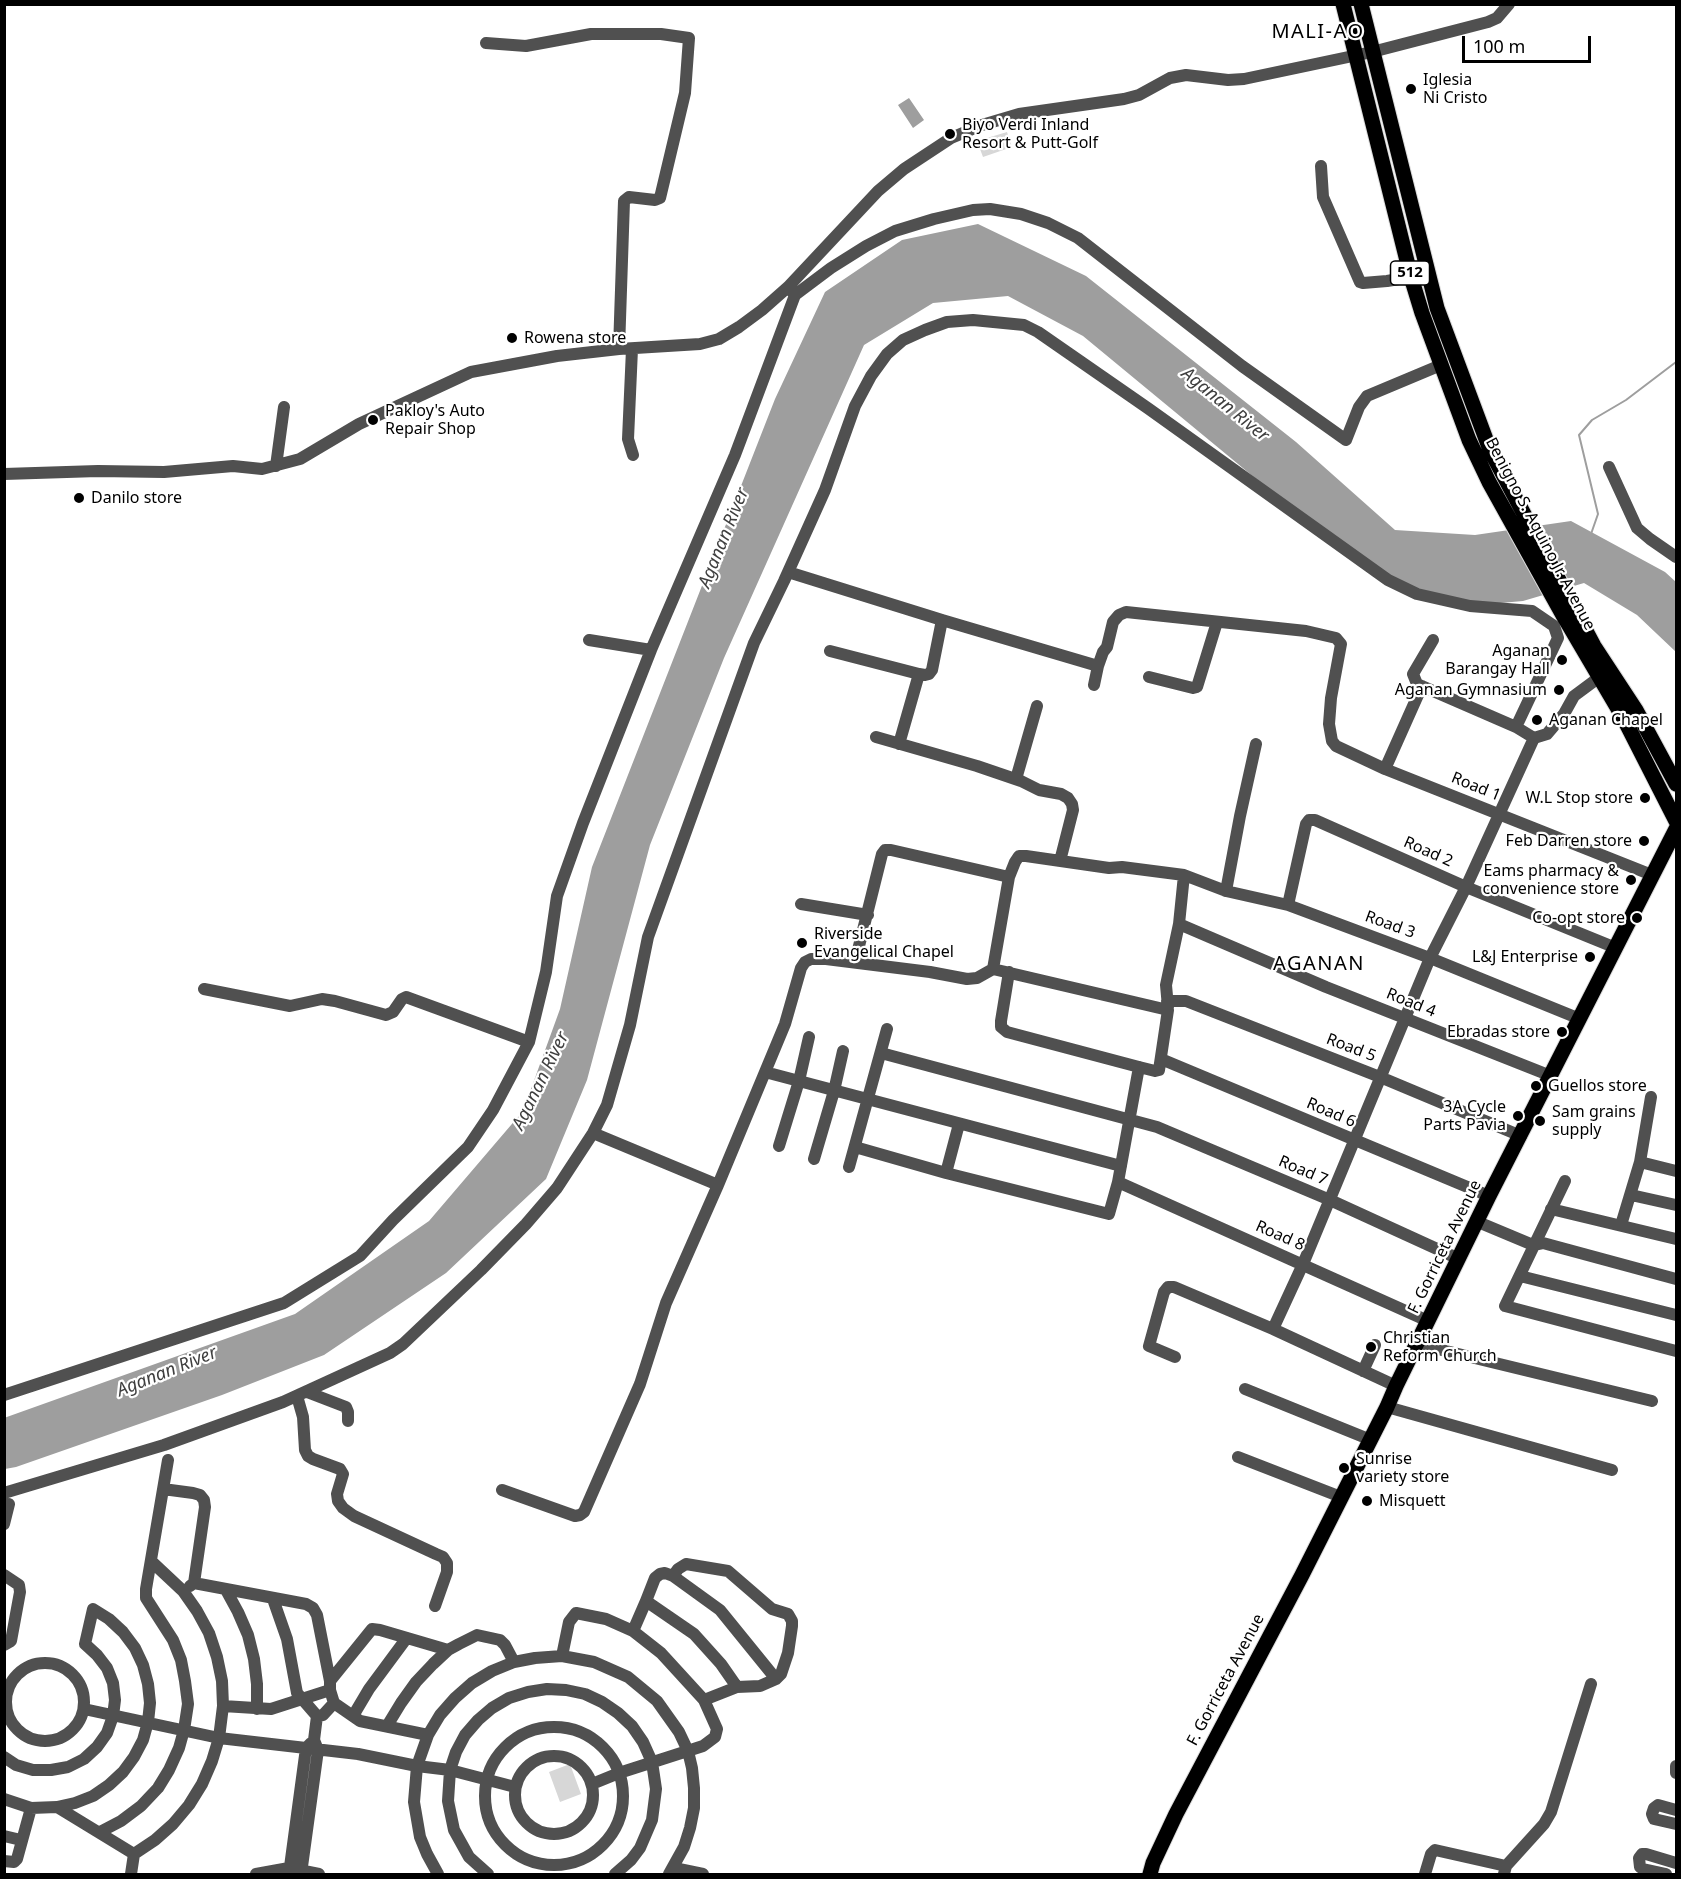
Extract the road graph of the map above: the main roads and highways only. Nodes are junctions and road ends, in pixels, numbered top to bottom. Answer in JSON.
{"nodes":[{"id":1,"x":1343,"y":4,"type":"edge"},
{"id":2,"x":1361,"y":4,"type":"edge"},
{"id":3,"x":1570,"y":614,"type":"junction"},
{"id":4,"x":1647,"y":746,"type":"junction"},
{"id":5,"x":1677,"y":765,"type":"edge"},
{"id":6,"x":1677,"y":784,"type":"edge"},
{"id":7,"x":1677,"y":821,"type":"edge"},
{"id":8,"x":1677,"y":829,"type":"edge"},
{"id":9,"x":1672,"y":842,"type":"edge"},
{"id":10,"x":1150,"y":1875,"type":"edge"}],
"edges":[{"from":1,"to":3,"type":"main road","name":"Benigno S. Aquino Jr. Avenue","number":"512"},
{"from":2,"to":3,"type":"main road","name":"Benigno S. Aquino Jr. Avenue","number":"512"},
{"from":3,"to":4,"type":"main road","name":"Benigno S. Aquino Jr. Avenue","number":"512"},
{"from":4,"to":5,"type":"main road"},
{"from":4,"to":6,"type":"main road","name":"Benigno S. Aquino Jr. Avenue","number":"512"},
{"from":4,"to":7,"type":"main road","name":"Benigno S. Aquino Jr. Avenue","number":"512"},
{"from":8,"to":9,"type":"main road","name":"F. Gorriceta Avenue"},
{"from":9,"to":10,"type":"main road","name":"F. Gorriceta Avenue"}]}
